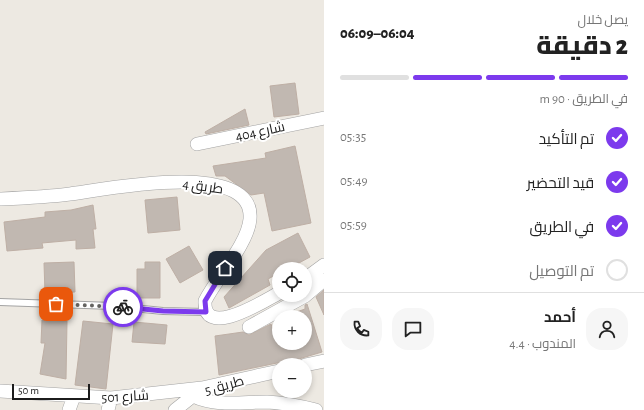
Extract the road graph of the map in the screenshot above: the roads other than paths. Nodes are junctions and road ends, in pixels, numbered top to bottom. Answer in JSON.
{"nodes":[{"id":1,"x":324,"y":118,"type":"edge"},
{"id":2,"x":197,"y":144,"type":"dead end"},
{"id":3,"x":0,"y":199,"type":"edge"},
{"id":4,"x":324,"y":265,"type":"edge"},
{"id":5,"x":312,"y":274,"type":"edge"},
{"id":6,"x":324,"y":280,"type":"edge"},
{"id":7,"x":272,"y":296,"type":"edge"},
{"id":8,"x":0,"y":302,"type":"edge"},
{"id":9,"x":206,"y":312,"type":"junction"},
{"id":10,"x":249,"y":327,"type":"dead end"},
{"id":11,"x":324,"y":361,"type":"edge"},
{"id":12,"x":312,"y":364,"type":"edge"},
{"id":13,"x":272,"y":373,"type":"edge"},
{"id":14,"x":0,"y":391,"type":"edge"},
{"id":15,"x":198,"y":392,"type":"junction"},
{"id":16,"x":74,"y":396,"type":"junction"},
{"id":17,"x":110,"y":404,"type":"edge"},
{"id":18,"x":69,"y":410,"type":"edge"},
{"id":19,"x":175,"y":410,"type":"edge"},
{"id":20,"x":316,"y":410,"type":"edge"}],
"edges":[{"from":1,"to":2,"type":"street","name":"شارع 404"},
{"from":3,"to":9,"type":"street","name":"طريق 4"},
{"from":4,"to":5,"type":"street"},
{"from":6,"to":10,"type":"street"},
{"from":7,"to":9,"type":"street"},
{"from":8,"to":9,"type":"lane"},
{"from":11,"to":12,"type":"street"},
{"from":13,"to":15,"type":"street","name":"طريق 5"},
{"from":14,"to":16,"type":"street","name":"شارع 501"},
{"from":15,"to":17,"type":"street","name":"شارع 501"},
{"from":15,"to":19,"type":"street","name":"طريق 5"},
{"from":15,"to":20,"type":"street"},
{"from":16,"to":17,"type":"street","name":"شارع 501"},
{"from":16,"to":18,"type":"street"}]}
